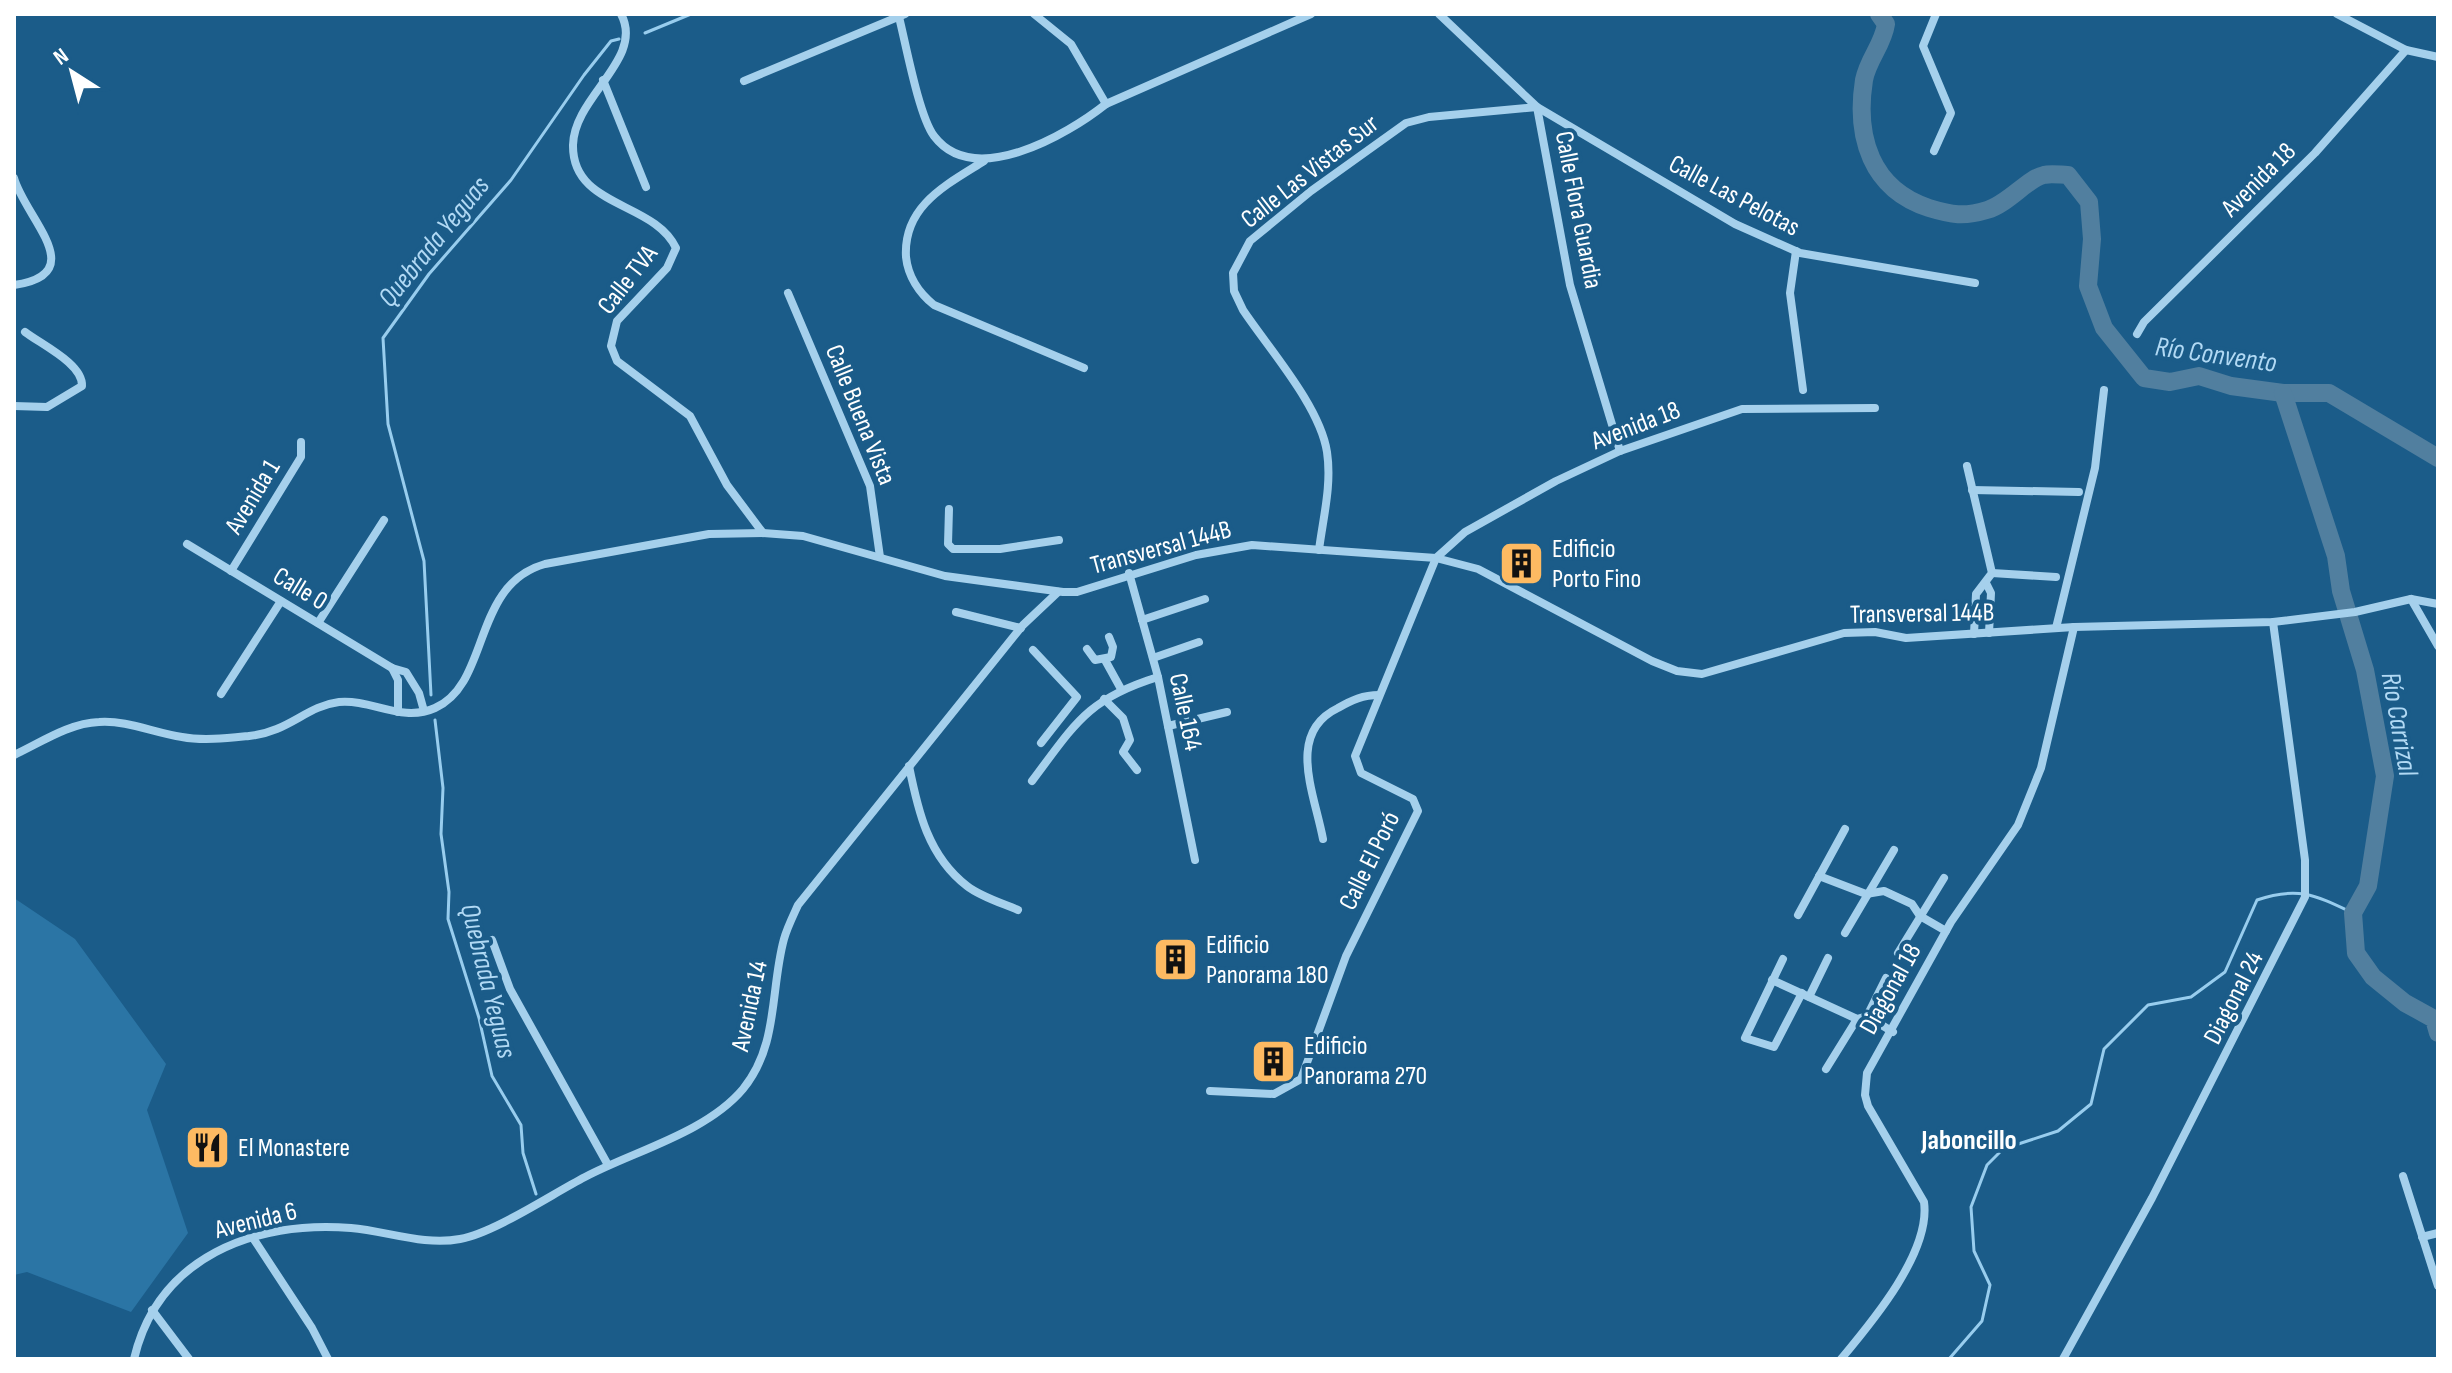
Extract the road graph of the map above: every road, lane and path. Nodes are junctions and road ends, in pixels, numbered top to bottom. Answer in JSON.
{"nodes":[{"id":1,"x":621,"y":14,"type":"edge"},
{"id":2,"x":1034,"y":14,"type":"edge"},
{"id":3,"x":1311,"y":14,"type":"edge"},
{"id":4,"x":1439,"y":14,"type":"edge"},
{"id":5,"x":1936,"y":14,"type":"edge"},
{"id":6,"x":2337,"y":14,"type":"edge"},
{"id":7,"x":902,"y":16,"type":"edge"},
{"id":8,"x":2406,"y":50,"type":"junction"},
{"id":9,"x":2438,"y":57,"type":"edge"},
{"id":10,"x":603,"y":80,"type":"junction"},
{"id":11,"x":744,"y":81,"type":"dead end"},
{"id":12,"x":1106,"y":104,"type":"junction"},
{"id":13,"x":1537,"y":107,"type":"junction"},
{"id":14,"x":1934,"y":151,"type":"dead end"},
{"id":15,"x":984,"y":161,"type":"junction"},
{"id":16,"x":14,"y":178,"type":"edge"},
{"id":17,"x":646,"y":187,"type":"dead end"},
{"id":18,"x":1796,"y":251,"type":"junction"},
{"id":19,"x":1975,"y":283,"type":"dead end"},
{"id":20,"x":14,"y":285,"type":"edge"},
{"id":21,"x":788,"y":293,"type":"dead end"},
{"id":22,"x":25,"y":332,"type":"dead end"},
{"id":23,"x":2137,"y":334,"type":"dead end"},
{"id":24,"x":1084,"y":368,"type":"dead end"},
{"id":25,"x":1803,"y":390,"type":"dead end"},
{"id":26,"x":2104,"y":390,"type":"dead end"},
{"id":27,"x":14,"y":406,"type":"edge"},
{"id":28,"x":1875,"y":408,"type":"dead end"},
{"id":29,"x":301,"y":442,"type":"dead end"},
{"id":30,"x":1620,"y":451,"type":"junction"},
{"id":31,"x":1967,"y":466,"type":"dead end"},
{"id":32,"x":1972,"y":490,"type":"junction"},
{"id":33,"x":2079,"y":492,"type":"dead end"},
{"id":34,"x":949,"y":509,"type":"dead end"},
{"id":35,"x":384,"y":520,"type":"dead end"},
{"id":36,"x":763,"y":533,"type":"junction"},
{"id":37,"x":1059,"y":540,"type":"dead end"},
{"id":38,"x":187,"y":544,"type":"dead end"},
{"id":39,"x":1319,"y":550,"type":"junction"},
{"id":40,"x":880,"y":557,"type":"junction"},
{"id":41,"x":1436,"y":558,"type":"junction"},
{"id":42,"x":231,"y":571,"type":"junction"},
{"id":43,"x":1129,"y":573,"type":"junction"},
{"id":44,"x":1992,"y":573,"type":"junction"},
{"id":45,"x":2056,"y":577,"type":"dead end"},
{"id":46,"x":1986,"y":583,"type":"junction"},
{"id":47,"x":1058,"y":592,"type":"junction"},
{"id":48,"x":1205,"y":599,"type":"dead end"},
{"id":49,"x":2411,"y":599,"type":"junction"},
{"id":50,"x":281,"y":601,"type":"junction"},
{"id":51,"x":2438,"y":604,"type":"edge"},
{"id":52,"x":956,"y":612,"type":"dead end"},
{"id":53,"x":1142,"y":620,"type":"junction"},
{"id":54,"x":2273,"y":622,"type":"junction"},
{"id":55,"x":318,"y":623,"type":"junction"},
{"id":56,"x":2074,"y":627,"type":"junction"},
{"id":57,"x":1021,"y":628,"type":"junction"},
{"id":58,"x":2056,"y":628,"type":"junction"},
{"id":59,"x":1989,"y":633,"type":"junction"},
{"id":60,"x":1974,"y":634,"type":"junction"},
{"id":61,"x":1109,"y":637,"type":"dead end"},
{"id":62,"x":1199,"y":642,"type":"dead end"},
{"id":63,"x":2438,"y":646,"type":"edge"},
{"id":64,"x":1087,"y":649,"type":"dead end"},
{"id":65,"x":1033,"y":650,"type":"dead end"},
{"id":66,"x":1153,"y":658,"type":"junction"},
{"id":67,"x":1105,"y":660,"type":"junction"},
{"id":68,"x":392,"y":668,"type":"junction"},
{"id":69,"x":1158,"y":677,"type":"junction"},
{"id":70,"x":1121,"y":689,"type":"junction"},
{"id":71,"x":221,"y":694,"type":"dead end"},
{"id":72,"x":1379,"y":695,"type":"junction"},
{"id":73,"x":1104,"y":699,"type":"junction"},
{"id":74,"x":424,"y":711,"type":"junction"},
{"id":75,"x":398,"y":712,"type":"junction"},
{"id":76,"x":1227,"y":712,"type":"dead end"},
{"id":77,"x":1168,"y":726,"type":"junction"},
{"id":78,"x":1058,"y":747,"type":"junction"},
{"id":79,"x":14,"y":755,"type":"edge"},
{"id":80,"x":909,"y":766,"type":"junction"},
{"id":81,"x":1137,"y":770,"type":"dead end"},
{"id":82,"x":1032,"y":781,"type":"dead end"},
{"id":83,"x":1845,"y":829,"type":"dead end"},
{"id":84,"x":1323,"y":839,"type":"dead end"},
{"id":85,"x":1894,"y":850,"type":"dead end"},
{"id":86,"x":1195,"y":860,"type":"dead end"},
{"id":87,"x":1819,"y":876,"type":"junction"},
{"id":88,"x":1944,"y":878,"type":"dead end"},
{"id":89,"x":1866,"y":894,"type":"junction"},
{"id":90,"x":1018,"y":910,"type":"dead end"},
{"id":91,"x":1798,"y":915,"type":"dead end"},
{"id":92,"x":1920,"y":916,"type":"junction"},
{"id":93,"x":1946,"y":931,"type":"junction"},
{"id":94,"x":1845,"y":933,"type":"dead end"},
{"id":95,"x":492,"y":940,"type":"dead end"},
{"id":96,"x":1898,"y":953,"type":"dead end"},
{"id":97,"x":1828,"y":958,"type":"dead end"},
{"id":98,"x":1783,"y":959,"type":"dead end"},
{"id":99,"x":1886,"y":978,"type":"dead end"},
{"id":100,"x":1772,"y":980,"type":"junction"},
{"id":101,"x":1805,"y":995,"type":"junction"},
{"id":102,"x":1867,"y":1016,"type":"junction"},
{"id":103,"x":1857,"y":1019,"type":"junction"},
{"id":104,"x":1893,"y":1032,"type":"junction"},
{"id":105,"x":1826,"y":1069,"type":"dead end"},
{"id":106,"x":1210,"y":1091,"type":"dead end"},
{"id":107,"x":608,"y":1165,"type":"junction"},
{"id":108,"x":2403,"y":1176,"type":"dead end"},
{"id":109,"x":350,"y":1228,"type":"joint"},
{"id":110,"x":2438,"y":1233,"type":"edge"},
{"id":111,"x":2422,"y":1237,"type":"junction"},
{"id":112,"x":253,"y":1238,"type":"junction"},
{"id":113,"x":2438,"y":1286,"type":"edge"},
{"id":114,"x":152,"y":1310,"type":"junction"},
{"id":115,"x":134,"y":1359,"type":"edge"},
{"id":116,"x":189,"y":1359,"type":"edge"},
{"id":117,"x":328,"y":1359,"type":"edge"},
{"id":118,"x":1841,"y":1359,"type":"edge"},
{"id":119,"x":2063,"y":1359,"type":"edge"}],
"edges":[{"from":1,"to":10,"type":"street","name":"Calle TVA"},
{"from":2,"to":12,"type":"street"},
{"from":3,"to":12,"type":"street"},
{"from":4,"to":13,"type":"street","name":"Calle Flora Guardia"},
{"from":5,"to":14,"type":"street"},
{"from":6,"to":8,"type":"street"},
{"from":7,"to":11,"type":"street"},
{"from":7,"to":15,"type":"street"},
{"from":8,"to":9,"type":"street"},
{"from":8,"to":23,"type":"street","name":"Avenida 18"},
{"from":10,"to":17,"type":"street"},
{"from":10,"to":36,"type":"street","name":"Calle TVA"},
{"from":12,"to":15,"type":"street"},
{"from":13,"to":18,"type":"street","name":"Calle Las Pelotas"},
{"from":13,"to":30,"type":"street","name":"Calle Flora Guardia"},
{"from":13,"to":39,"type":"street","name":"Calle Las Vistas Sur"},
{"from":15,"to":24,"type":"street"},
{"from":16,"to":20,"type":"street"},
{"from":18,"to":19,"type":"street","name":"Calle Las Pelotas"},
{"from":18,"to":25,"type":"street"},
{"from":21,"to":40,"type":"street","name":"Calle Buena Vista"},
{"from":22,"to":27,"type":"street"},
{"from":26,"to":58,"type":"street"},
{"from":28,"to":30,"type":"street","name":"Avenida 18"},
{"from":29,"to":42,"type":"street","name":"Avenida 1"},
{"from":30,"to":41,"type":"street","name":"Avenida 18"},
{"from":31,"to":32,"type":"street"},
{"from":32,"to":33,"type":"street"},
{"from":32,"to":44,"type":"street"},
{"from":34,"to":37,"type":"street"},
{"from":35,"to":55,"type":"street"},
{"from":36,"to":40,"type":"street","name":"Transversal 144B"},
{"from":36,"to":74,"type":"street","name":"Transversal 144B"},
{"from":38,"to":42,"type":"street","name":"Calle 0"},
{"from":39,"to":41,"type":"street","name":"Transversal 144B"},
{"from":39,"to":43,"type":"street","name":"Transversal 144B"},
{"from":40,"to":47,"type":"street","name":"Transversal 144B"},
{"from":41,"to":60,"type":"street","name":"Transversal 144B"},
{"from":41,"to":72,"type":"street","name":"Calle El Poró"},
{"from":42,"to":50,"type":"street","name":"Calle 0"},
{"from":43,"to":47,"type":"street","name":"Transversal 144B"},
{"from":43,"to":53,"type":"street","name":"Calle 164"},
{"from":44,"to":45,"type":"street"},
{"from":44,"to":46,"type":"street"},
{"from":46,"to":59,"type":"street"},
{"from":46,"to":60,"type":"street"},
{"from":47,"to":57,"type":"street","name":"Avenida 14"},
{"from":48,"to":53,"type":"street"},
{"from":49,"to":51,"type":"street","name":"Transversal 144B"},
{"from":49,"to":54,"type":"street","name":"Transversal 144B"},
{"from":49,"to":63,"type":"street"},
{"from":50,"to":55,"type":"street","name":"Calle 0"},
{"from":50,"to":71,"type":"street"},
{"from":52,"to":57,"type":"street"},
{"from":53,"to":66,"type":"street","name":"Calle 164"},
{"from":54,"to":56,"type":"street","name":"Transversal 144B"},
{"from":54,"to":119,"type":"street","name":"Diagonal 24"},
{"from":55,"to":68,"type":"street","name":"Calle 0"},
{"from":56,"to":58,"type":"street","name":"Transversal 144B"},
{"from":56,"to":93,"type":"street","name":"Diagonal 18"},
{"from":57,"to":80,"type":"street","name":"Avenida 14"},
{"from":58,"to":59,"type":"street","name":"Transversal 144B"},
{"from":59,"to":60,"type":"street","name":"Transversal 144B"},
{"from":61,"to":67,"type":"street"},
{"from":62,"to":66,"type":"street"},
{"from":64,"to":67,"type":"street"},
{"from":65,"to":78,"type":"street"},
{"from":66,"to":69,"type":"street","name":"Calle 164"},
{"from":67,"to":70,"type":"street"},
{"from":68,"to":74,"type":"street","name":"Calle 0"},
{"from":68,"to":75,"type":"street"},
{"from":69,"to":70,"type":"street"},
{"from":69,"to":77,"type":"street","name":"Calle 164"},
{"from":70,"to":73,"type":"street"},
{"from":72,"to":84,"type":"street"},
{"from":72,"to":106,"type":"street","name":"Calle El Poró"},
{"from":73,"to":78,"type":"street"},
{"from":73,"to":81,"type":"street"},
{"from":74,"to":75,"type":"street"},
{"from":75,"to":79,"type":"street"},
{"from":76,"to":77,"type":"street"},
{"from":77,"to":86,"type":"street","name":"Calle 164"},
{"from":78,"to":82,"type":"street"},
{"from":80,"to":90,"type":"street"},
{"from":80,"to":107,"type":"street","name":"Avenida 14"},
{"from":83,"to":87,"type":"street"},
{"from":85,"to":89,"type":"street"},
{"from":87,"to":89,"type":"street"},
{"from":87,"to":91,"type":"street"},
{"from":88,"to":92,"type":"street"},
{"from":89,"to":92,"type":"street"},
{"from":89,"to":94,"type":"street"},
{"from":92,"to":93,"type":"street"},
{"from":92,"to":96,"type":"street"},
{"from":93,"to":104,"type":"street","name":"Diagonal 18"},
{"from":95,"to":107,"type":"street"},
{"from":97,"to":101,"type":"street"},
{"from":98,"to":100,"type":"street"},
{"from":99,"to":102,"type":"street"},
{"from":100,"to":101,"type":"street"},
{"from":100,"to":101,"type":"street"},
{"from":101,"to":103,"type":"street"},
{"from":102,"to":103,"type":"street"},
{"from":102,"to":104,"type":"street"},
{"from":103,"to":105,"type":"street"},
{"from":104,"to":118,"type":"street","name":"Diagonal 18"},
{"from":107,"to":109,"type":"street","name":"Avenida 14"},
{"from":108,"to":111,"type":"street"},
{"from":109,"to":112,"type":"street","name":"Avenida 6"},
{"from":110,"to":111,"type":"street"},
{"from":111,"to":113,"type":"street"},
{"from":112,"to":114,"type":"street","name":"Avenida 6"},
{"from":112,"to":117,"type":"street"},
{"from":114,"to":115,"type":"street","name":"Avenida 6"},
{"from":114,"to":116,"type":"street"}]}
